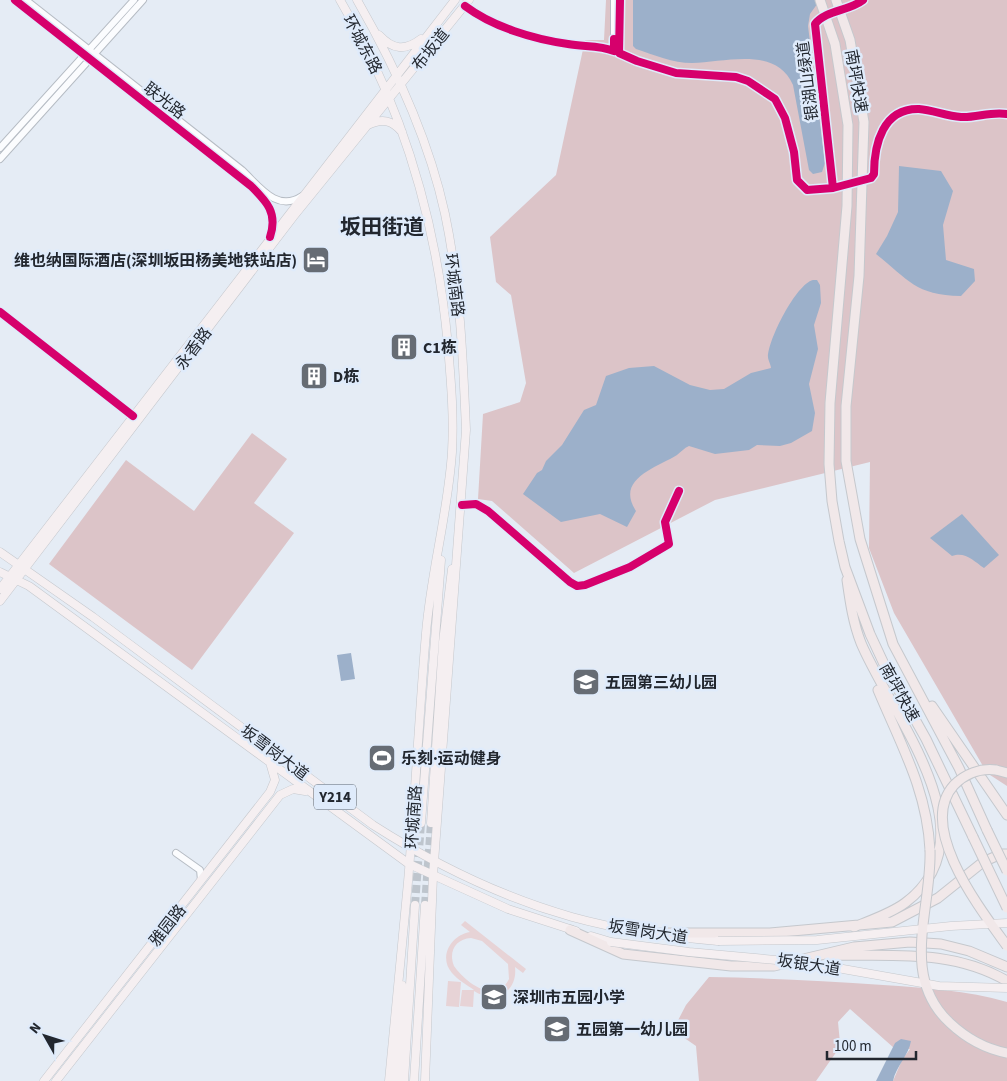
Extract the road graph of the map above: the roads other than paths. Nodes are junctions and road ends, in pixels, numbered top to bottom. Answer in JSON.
{"nodes":[{"id":1,"x":15,"y":0,"type":"edge"},
{"id":2,"x":26,"y":0,"type":"edge"},
{"id":3,"x":134,"y":0,"type":"edge"},
{"id":4,"x":143,"y":0,"type":"edge"},
{"id":5,"x":340,"y":0,"type":"edge"},
{"id":6,"x":357,"y":0,"type":"edge"},
{"id":7,"x":454,"y":0,"type":"edge"},
{"id":8,"x":614,"y":0,"type":"edge"},
{"id":9,"x":820,"y":0,"type":"edge"},
{"id":10,"x":836,"y":0,"type":"edge"},
{"id":11,"x":467,"y":3,"type":"edge"},
{"id":12,"x":374,"y":31,"type":"junction"},
{"id":13,"x":428,"y":34,"type":"junction"},
{"id":14,"x":89,"y":54,"type":"junction"},
{"id":15,"x":396,"y":74,"type":"junction"},
{"id":16,"x":400,"y":85,"type":"junction"},
{"id":17,"x":386,"y":88,"type":"junction"},
{"id":18,"x":390,"y":98,"type":"junction"},
{"id":19,"x":366,"y":126,"type":"junction"},
{"id":20,"x":403,"y":133,"type":"junction"},
{"id":21,"x":0,"y":148,"type":"edge"},
{"id":22,"x":0,"y":159,"type":"edge"},
{"id":23,"x":302,"y":195,"type":"junction"},
{"id":24,"x":270,"y":237,"type":"junction"},
{"id":25,"x":0,"y":312,"type":"edge"},
{"id":26,"x":133,"y":416,"type":"junction"},
{"id":27,"x":679,"y":491,"type":"dead end"},
{"id":28,"x":447,"y":495,"type":"junction"},
{"id":29,"x":462,"y":505,"type":"junction"},
{"id":30,"x":0,"y":552,"type":"edge"},
{"id":31,"x":21,"y":566,"type":"junction"},
{"id":32,"x":845,"y":568,"type":"junction"},
{"id":33,"x":0,"y":572,"type":"edge"},
{"id":34,"x":12,"y":579,"type":"junction"},
{"id":35,"x":0,"y":589,"type":"edge"},
{"id":36,"x":0,"y":601,"type":"edge"},
{"id":37,"x":869,"y":662,"type":"junction"},
{"id":38,"x":917,"y":689,"type":"junction"},
{"id":39,"x":270,"y":764,"type":"junction"},
{"id":40,"x":1007,"y":773,"type":"edge"},
{"id":41,"x":983,"y":782,"type":"junction"},
{"id":42,"x":307,"y":792,"type":"junction"},
{"id":43,"x":1007,"y":804,"type":"edge"},
{"id":44,"x":1007,"y":815,"type":"edge"},
{"id":45,"x":421,"y":823,"type":"tunnel mouth"},
{"id":46,"x":430,"y":824,"type":"tunnel mouth"},
{"id":47,"x":411,"y":849,"type":"junction"},
{"id":48,"x":176,"y":853,"type":"dead end"},
{"id":49,"x":1007,"y":854,"type":"edge"},
{"id":50,"x":434,"y":861,"type":"junction"},
{"id":51,"x":409,"y":864,"type":"junction"},
{"id":52,"x":210,"y":868,"type":"junction"},
{"id":53,"x":200,"y":870,"type":"junction"},
{"id":54,"x":1007,"y":871,"type":"edge"},
{"id":55,"x":433,"y":876,"type":"junction"},
{"id":56,"x":201,"y":880,"type":"junction"},
{"id":57,"x":416,"y":905,"type":"tunnel mouth"},
{"id":58,"x":425,"y":905,"type":"tunnel mouth"},
{"id":59,"x":1007,"y":908,"type":"edge"},
{"id":60,"x":1007,"y":923,"type":"edge"},
{"id":61,"x":854,"y":926,"type":"junction"},
{"id":62,"x":570,"y":930,"type":"junction"},
{"id":63,"x":656,"y":933,"type":"junction"},
{"id":64,"x":718,"y":941,"type":"joint"},
{"id":65,"x":611,"y":942,"type":"joint"},
{"id":66,"x":1007,"y":946,"type":"edge"},
{"id":67,"x":820,"y":955,"type":"junction"},
{"id":68,"x":401,"y":956,"type":"junction"},
{"id":69,"x":1007,"y":967,"type":"edge"},
{"id":70,"x":1007,"y":981,"type":"edge"},
{"id":71,"x":1007,"y":988,"type":"edge"},
{"id":72,"x":429,"y":1008,"type":"junction"},
{"id":73,"x":1007,"y":1053,"type":"edge"},
{"id":74,"x":44,"y":1081,"type":"edge"},
{"id":75,"x":56,"y":1081,"type":"edge"},
{"id":76,"x":389,"y":1081,"type":"edge"},
{"id":77,"x":397,"y":1081,"type":"edge"},
{"id":78,"x":404,"y":1081,"type":"edge"},
{"id":79,"x":414,"y":1081,"type":"edge"},
{"id":80,"x":418,"y":1081,"type":"edge"},
{"id":81,"x":425,"y":1081,"type":"edge"}],
"edges":[{"from":1,"to":14,"type":"street","name":"联光路"},
{"from":2,"to":14,"type":"street","name":"联光路"},
{"from":3,"to":14,"type":"street"},
{"from":4,"to":14,"type":"street"},
{"from":5,"to":17,"type":"main road","name":"环城东路"},
{"from":6,"to":12,"type":"main road","name":"环城东路"},
{"from":7,"to":13,"type":"main road","name":"布坂道"},
{"from":8,"to":11,"type":"street"},
{"from":9,"to":32,"type":"highway","name":"南坪快速"},
{"from":10,"to":38,"type":"highway","name":"南坪快速"},
{"from":11,"to":16,"type":"main road","name":"布坂道"},
{"from":12,"to":13,"type":"main road"},
{"from":12,"to":15,"type":"main road","name":"环城东路"},
{"from":13,"to":15,"type":"main road","name":"布坂道"},
{"from":14,"to":21,"type":"street"},
{"from":14,"to":22,"type":"street"},
{"from":14,"to":23,"type":"street","name":"联光路"},
{"from":14,"to":24,"type":"street","name":"联光路"},
{"from":15,"to":16,"type":"main road","name":"环城南路"},
{"from":15,"to":17,"type":"main road","name":"布坂道"},
{"from":16,"to":18,"type":"main road","name":"布坂道"},
{"from":16,"to":29,"type":"main road","name":"环城南路"},
{"from":17,"to":18,"type":"main road","name":"环城南路"},
{"from":17,"to":23,"type":"main road","name":"永香路"},
{"from":18,"to":19,"type":"main road","name":"永香路"},
{"from":18,"to":20,"type":"main road","name":"环城南路"},
{"from":19,"to":20,"type":"main road"},
{"from":19,"to":31,"type":"main road","name":"永香路"},
{"from":20,"to":28,"type":"main road","name":"环城南路"},
{"from":23,"to":24,"type":"main road","name":"永香路"},
{"from":24,"to":26,"type":"main road","name":"永香路"},
{"from":25,"to":26,"type":"street"},
{"from":26,"to":31,"type":"main road","name":"永香路"},
{"from":27,"to":29,"type":"street"},
{"from":28,"to":45,"type":"main road","name":"环城南路"},
{"from":28,"to":47,"type":"main road","name":"环城南路"},
{"from":29,"to":46,"type":"main road","name":"环城南路"},
{"from":29,"to":50,"type":"main road","name":"环城南路"},
{"from":30,"to":31,"type":"main road","name":"坂雪岗大道","number":"Y214"},
{"from":31,"to":34,"type":"main road","name":"永香路"},
{"from":31,"to":47,"type":"main road","name":"坂雪岗大道","number":"Y214"},
{"from":32,"to":37,"type":"highway"},
{"from":32,"to":59,"type":"highway","name":"南坪快速","bridge":true},
{"from":33,"to":34,"type":"main road","name":"坂雪岗大道","number":"Y214"},
{"from":34,"to":35,"type":"main road","name":"永香路"},
{"from":34,"to":36,"type":"main road","name":"永香路"},
{"from":34,"to":39,"type":"main road","name":"坂雪岗大道","number":"Y214"},
{"from":37,"to":61,"type":"highway"},
{"from":37,"to":73,"type":"highway","bridge":true},
{"from":38,"to":41,"type":"highway"},
{"from":38,"to":54,"type":"highway","name":"南坪快速","bridge":true},
{"from":39,"to":42,"type":"main road","name":"坂雪岗大道","number":"Y214"},
{"from":39,"to":52,"type":"main road","name":"雅园路"},
{"from":40,"to":66,"type":"highway","bridge":true},
{"from":41,"to":43,"type":"highway"},
{"from":41,"to":44,"type":"highway"},
{"from":42,"to":51,"type":"main road","name":"坂雪岗大道","number":"Y214"},
{"from":42,"to":75,"type":"main road","name":"雅园路"},
{"from":47,"to":50,"type":"main road","name":"坂雪岗大道","number":"Y214"},
{"from":47,"to":51,"type":"main road","name":"环城南路"},
{"from":48,"to":53,"type":"street"},
{"from":49,"to":61,"type":"highway"},
{"from":50,"to":55,"type":"main road","name":"环城南路"},
{"from":50,"to":63,"type":"main road","name":"坂雪岗大道","number":"Y214"},
{"from":51,"to":55,"type":"main road","name":"坂雪岗大道","number":"Y214"},
{"from":51,"to":68,"type":"main road","name":"环城南路"},
{"from":52,"to":53,"type":"street"},
{"from":52,"to":56,"type":"main road","name":"雅园路"},
{"from":53,"to":56,"type":"street"},
{"from":55,"to":62,"type":"main road","name":"坂雪岗大道","number":"Y214"},
{"from":55,"to":72,"type":"main road","name":"环城南路"},
{"from":56,"to":74,"type":"main road","name":"雅园路"},
{"from":57,"to":78,"type":"main road"},
{"from":58,"to":79,"type":"main road"},
{"from":60,"to":64,"type":"main road","name":"坂银大道","bridge":true},
{"from":61,"to":63,"type":"highway"},
{"from":62,"to":65,"type":"main road","name":"坂雪岗大道","number":"Y214"},
{"from":62,"to":67,"type":"highway"},
{"from":63,"to":64,"type":"main road","name":"坂雪岗大道","number":"Y214"},
{"from":65,"to":71,"type":"main road","name":"坂银大道","bridge":true},
{"from":67,"to":69,"type":"highway"},
{"from":67,"to":70,"type":"highway"},
{"from":68,"to":76,"type":"main road","name":"环城南路"},
{"from":68,"to":77,"type":"main road"},
{"from":72,"to":80,"type":"main road"},
{"from":72,"to":81,"type":"main road","name":"环城南路"}]}
